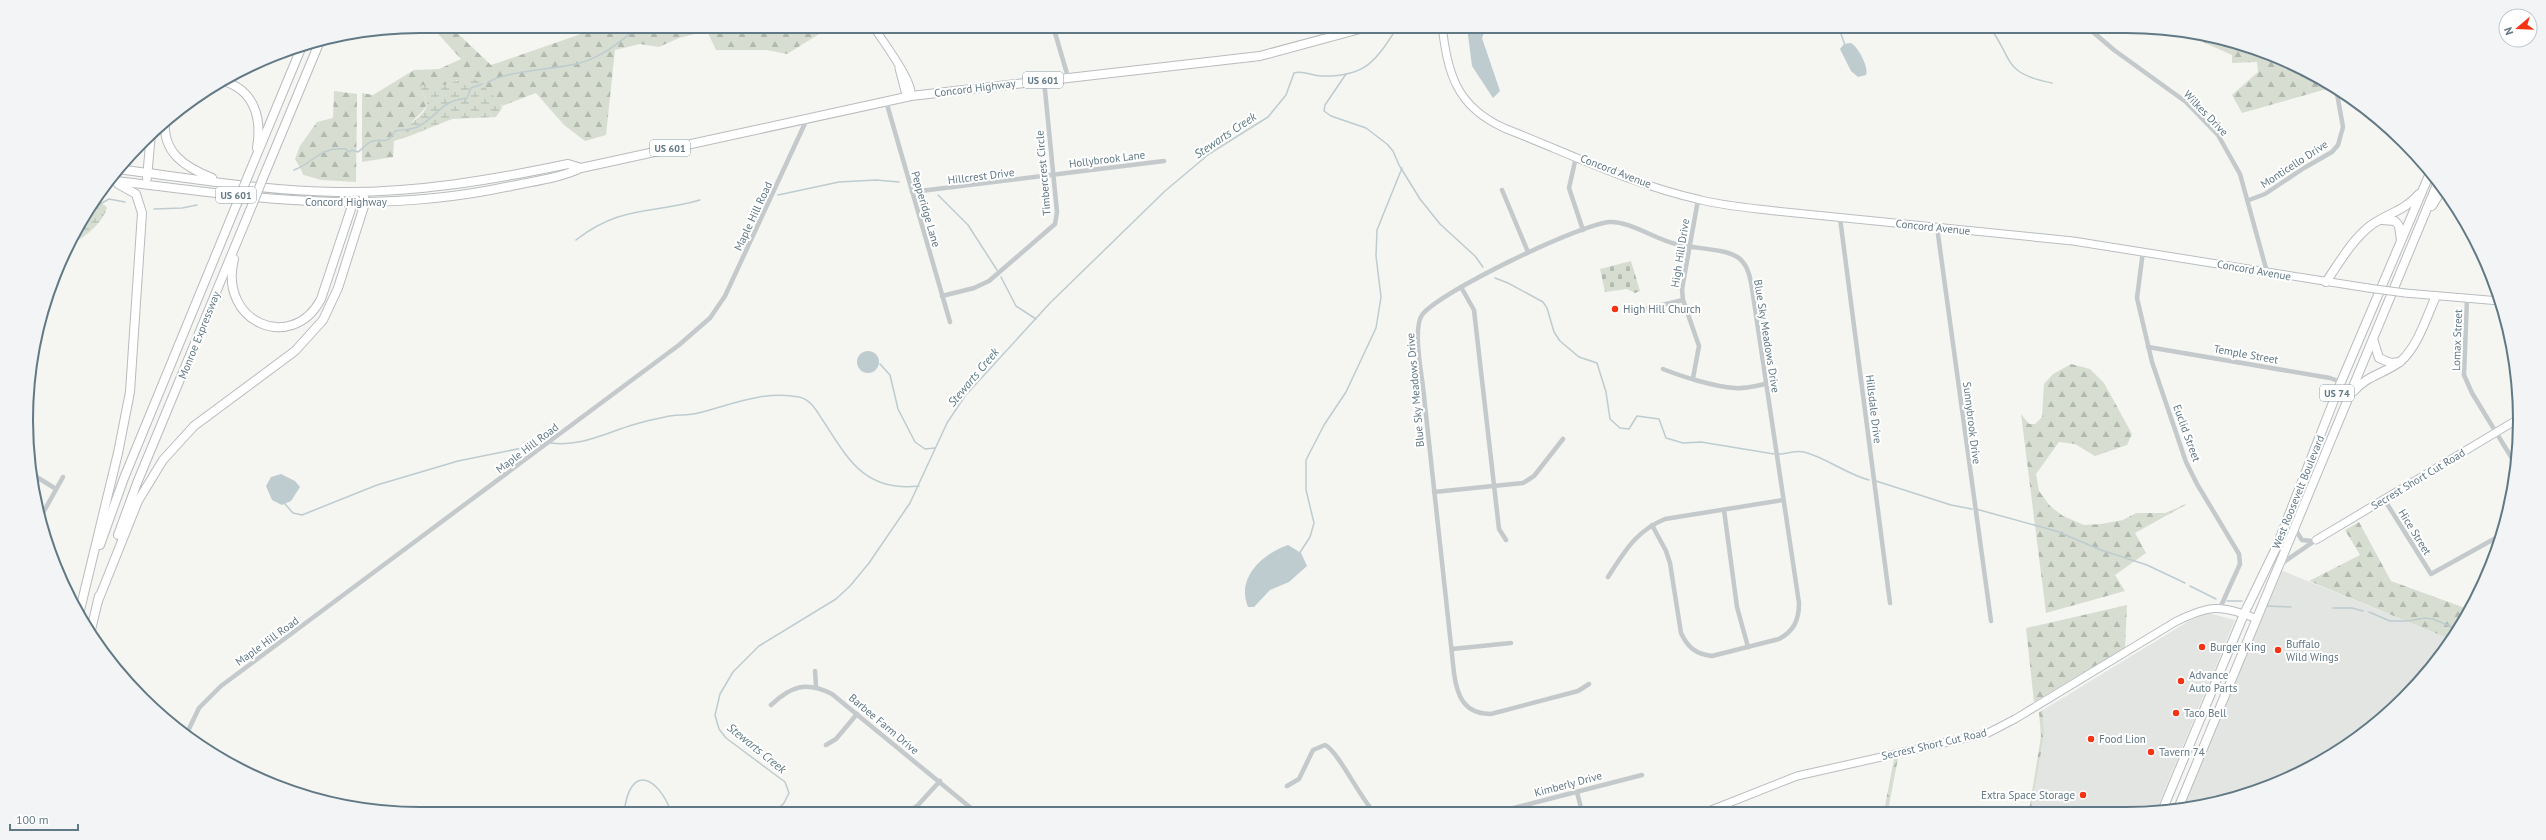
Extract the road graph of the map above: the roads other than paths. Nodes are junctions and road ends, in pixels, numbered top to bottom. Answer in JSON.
{"nodes":[{"id":1,"x":877,"y":33,"type":"edge"},
{"id":2,"x":1055,"y":33,"type":"edge"},
{"id":3,"x":1345,"y":33,"type":"edge"},
{"id":4,"x":1443,"y":33,"type":"edge"},
{"id":5,"x":2094,"y":33,"type":"edge"},
{"id":6,"x":317,"y":47,"type":"edge"},
{"id":7,"x":299,"y":53,"type":"edge"},
{"id":8,"x":1068,"y":77,"type":"junction"},
{"id":9,"x":1044,"y":80,"type":"junction"},
{"id":10,"x":228,"y":84,"type":"edge"},
{"id":11,"x":911,"y":96,"type":"junction"},
{"id":12,"x":2337,"y":96,"type":"edge"},
{"id":13,"x":886,"y":101,"type":"junction"},
{"id":14,"x":808,"y":117,"type":"junction"},
{"id":15,"x":166,"y":128,"type":"edge"},
{"id":16,"x":150,"y":143,"type":"edge"},
{"id":17,"x":1576,"y":157,"type":"junction"},
{"id":18,"x":1164,"y":161,"type":"dead end"},
{"id":19,"x":254,"y":163,"type":"junction"},
{"id":20,"x":581,"y":168,"type":"junction"},
{"id":21,"x":125,"y":170,"type":"edge"},
{"id":22,"x":146,"y":173,"type":"junction"},
{"id":23,"x":1053,"y":175,"type":"junction"},
{"id":24,"x":2428,"y":178,"type":"edge"},
{"id":25,"x":116,"y":181,"type":"edge"},
{"id":26,"x":224,"y":182,"type":"junction"},
{"id":27,"x":114,"y":183,"type":"edge"},
{"id":28,"x":148,"y":184,"type":"junction"},
{"id":29,"x":2436,"y":188,"type":"edge"},
{"id":30,"x":2423,"y":189,"type":"junction"},
{"id":31,"x":1502,"y":190,"type":"dead end"},
{"id":32,"x":363,"y":192,"type":"junction"},
{"id":33,"x":912,"y":192,"type":"junction"},
{"id":34,"x":2440,"y":193,"type":"edge"},
{"id":35,"x":1698,"y":200,"type":"junction"},
{"id":36,"x":2249,"y":200,"type":"junction"},
{"id":37,"x":365,"y":203,"type":"junction"},
{"id":38,"x":353,"y":204,"type":"junction"},
{"id":39,"x":1840,"y":218,"type":"junction"},
{"id":40,"x":2379,"y":221,"type":"junction"},
{"id":41,"x":2421,"y":223,"type":"junction"},
{"id":42,"x":1937,"y":228,"type":"junction"},
{"id":43,"x":1583,"y":230,"type":"junction"},
{"id":44,"x":240,"y":235,"type":"junction"},
{"id":45,"x":2400,"y":244,"type":"junction"},
{"id":46,"x":1689,"y":247,"type":"junction"},
{"id":47,"x":2142,"y":251,"type":"junction"},
{"id":48,"x":1528,"y":252,"type":"junction"},
{"id":49,"x":2267,"y":272,"type":"junction"},
{"id":50,"x":2326,"y":282,"type":"junction"},
{"id":51,"x":1461,"y":287,"type":"junction"},
{"id":52,"x":942,"y":296,"type":"junction"},
{"id":53,"x":2436,"y":296,"type":"junction"},
{"id":54,"x":2467,"y":299,"type":"junction"},
{"id":55,"x":1683,"y":300,"type":"junction"},
{"id":56,"x":2494,"y":301,"type":"edge"},
{"id":57,"x":1641,"y":310,"type":"dead end"},
{"id":58,"x":950,"y":322,"type":"dead end"},
{"id":59,"x":2373,"y":339,"type":"junction"},
{"id":60,"x":2148,"y":347,"type":"junction"},
{"id":61,"x":2400,"y":361,"type":"junction"},
{"id":62,"x":2391,"y":363,"type":"junction"},
{"id":63,"x":1662,"y":369,"type":"dead end"},
{"id":64,"x":2378,"y":374,"type":"junction"},
{"id":65,"x":1693,"y":378,"type":"junction"},
{"id":66,"x":2341,"y":382,"type":"junction"},
{"id":67,"x":1766,"y":384,"type":"junction"},
{"id":68,"x":2350,"y":397,"type":"junction"},
{"id":69,"x":2513,"y":422,"type":"edge"},
{"id":70,"x":2497,"y":432,"type":"junction"},
{"id":71,"x":1562,"y":439,"type":"dead end"},
{"id":72,"x":2511,"y":457,"type":"edge"},
{"id":73,"x":37,"y":477,"type":"edge"},
{"id":74,"x":63,"y":477,"type":"dead end"},
{"id":75,"x":1494,"y":487,"type":"junction"},
{"id":76,"x":56,"y":489,"type":"junction"},
{"id":77,"x":1434,"y":492,"type":"junction"},
{"id":78,"x":2384,"y":499,"type":"junction"},
{"id":79,"x":1783,"y":500,"type":"junction"},
{"id":80,"x":1724,"y":510,"type":"junction"},
{"id":81,"x":44,"y":511,"type":"edge"},
{"id":82,"x":1652,"y":525,"type":"junction"},
{"id":83,"x":2295,"y":529,"type":"junction"},
{"id":84,"x":2494,"y":539,"type":"edge"},
{"id":85,"x":1506,"y":540,"type":"dead end"},
{"id":86,"x":2316,"y":540,"type":"junction"},
{"id":87,"x":2280,"y":565,"type":"junction"},
{"id":88,"x":1608,"y":577,"type":"dead end"},
{"id":89,"x":98,"y":601,"type":"junction"},
{"id":90,"x":1890,"y":603,"type":"dead end"},
{"id":91,"x":81,"y":606,"type":"edge"},
{"id":92,"x":81,"y":607,"type":"edge"},
{"id":93,"x":2220,"y":608,"type":"junction"},
{"id":94,"x":2244,"y":614,"type":"junction"},
{"id":95,"x":2257,"y":619,"type":"junction"},
{"id":96,"x":1991,"y":621,"type":"dead end"},
{"id":97,"x":92,"y":625,"type":"edge"},
{"id":98,"x":1511,"y":643,"type":"dead end"},
{"id":99,"x":1748,"y":647,"type":"junction"},
{"id":100,"x":1452,"y":649,"type":"junction"},
{"id":101,"x":816,"y":671,"type":"dead end"},
{"id":102,"x":1589,"y":684,"type":"dead end"},
{"id":103,"x":816,"y":686,"type":"junction"},
{"id":104,"x":771,"y":705,"type":"dead end"},
{"id":105,"x":857,"y":714,"type":"junction"},
{"id":106,"x":188,"y":730,"type":"edge"},
{"id":107,"x":826,"y":745,"type":"dead end"},
{"id":108,"x":1642,"y":775,"type":"dead end"},
{"id":109,"x":940,"y":782,"type":"junction"},
{"id":110,"x":1287,"y":786,"type":"dead end"},
{"id":111,"x":1577,"y":792,"type":"junction"},
{"id":112,"x":2180,"y":803,"type":"edge"},
{"id":113,"x":2165,"y":805,"type":"edge"},
{"id":114,"x":915,"y":807,"type":"edge"},
{"id":115,"x":970,"y":807,"type":"edge"},
{"id":116,"x":1370,"y":807,"type":"edge"},
{"id":117,"x":1518,"y":807,"type":"edge"},
{"id":118,"x":1581,"y":807,"type":"edge"},
{"id":119,"x":1719,"y":807,"type":"edge"}],
"edges":[{"from":1,"to":11,"type":"street"},
{"from":2,"to":8,"type":"street"},
{"from":3,"to":8,"type":"highway","name":"Concord Highway","number":"US 601"},
{"from":4,"to":17,"type":"street","name":"Concord Avenue"},
{"from":5,"to":36,"type":"street","name":"Wilkes Drive"},
{"from":6,"to":44,"type":"highway","name":"Monroe Expressway","bridge":true},
{"from":7,"to":19,"type":"highway","name":"Monroe Expressway"},
{"from":8,"to":9,"type":"highway","name":"Concord Highway","number":"US 601"},
{"from":9,"to":11,"type":"highway","name":"Concord Highway","number":"US 601"},
{"from":9,"to":23,"type":"street","name":"Timbercrest Circle"},
{"from":10,"to":19,"type":"highway"},
{"from":11,"to":13,"type":"highway","name":"Concord Highway","number":"US 601"},
{"from":12,"to":36,"type":"street","name":"Monticello Drive"},
{"from":13,"to":14,"type":"highway","name":"Concord Highway","number":"US 601"},
{"from":13,"to":33,"type":"street","name":"Pepperidge Lane"},
{"from":14,"to":20,"type":"highway","name":"Concord Highway","number":"US 601"},
{"from":14,"to":106,"type":"street","name":"Maple Hill Road"},
{"from":15,"to":26,"type":"highway"},
{"from":16,"to":22,"type":"highway"},
{"from":17,"to":35,"type":"street","name":"Concord Avenue"},
{"from":17,"to":43,"type":"street"},
{"from":18,"to":23,"type":"street","name":"Hollybrook Lane"},
{"from":19,"to":92,"type":"highway","name":"Monroe Expressway","bridge":true},
{"from":20,"to":32,"type":"highway","name":"Concord Highway","number":"US 601"},
{"from":20,"to":37,"type":"highway","name":"Concord Highway","number":"US 601"},
{"from":21,"to":22,"type":"highway","name":"Concord Highway","number":"US 601"},
{"from":22,"to":26,"type":"highway","name":"Concord Highway","number":"US 601"},
{"from":22,"to":28,"type":"highway"},
{"from":23,"to":33,"type":"street","name":"Hillcrest Drive"},
{"from":23,"to":52,"type":"street","name":"Timbercrest Circle"},
{"from":24,"to":30,"type":"highway","name":"West Roosevelt Boulevard","number":"US 74"},
{"from":25,"to":28,"type":"highway","name":"Concord Highway","number":"US 601"},
{"from":26,"to":32,"type":"highway","name":"Concord Highway","number":"US 601"},
{"from":27,"to":91,"type":"highway"},
{"from":28,"to":38,"type":"highway","name":"Concord Highway","number":"US 601"},
{"from":29,"to":41,"type":"highway","name":"West Roosevelt Boulevard","number":"US 74"},
{"from":30,"to":40,"type":"highway"},
{"from":30,"to":45,"type":"highway","name":"West Roosevelt Boulevard","number":"US 74"},
{"from":31,"to":48,"type":"street"},
{"from":32,"to":37,"type":"highway"},
{"from":32,"to":38,"type":"highway"},
{"from":33,"to":52,"type":"street","name":"Pepperidge Lane"},
{"from":34,"to":41,"type":"highway"},
{"from":35,"to":39,"type":"street","name":"Concord Avenue"},
{"from":35,"to":46,"type":"street","name":"High Hill Drive"},
{"from":36,"to":49,"type":"street","name":"Wilkes Drive"},
{"from":37,"to":38,"type":"highway","name":"Concord Highway","number":"US 601"},
{"from":37,"to":89,"type":"highway"},
{"from":38,"to":44,"type":"highway"},
{"from":39,"to":42,"type":"street","name":"Concord Avenue"},
{"from":39,"to":90,"type":"street","name":"Hillsdale Drive"},
{"from":40,"to":45,"type":"highway"},
{"from":40,"to":50,"type":"highway"},
{"from":41,"to":59,"type":"highway","name":"West Roosevelt Boulevard","number":"US 74"},
{"from":42,"to":47,"type":"street","name":"Concord Avenue"},
{"from":42,"to":96,"type":"street","name":"Sunnybrook Drive"},
{"from":43,"to":46,"type":"street","name":"Blue Sky Meadows Drive"},
{"from":43,"to":48,"type":"street","name":"Blue Sky Meadows Drive"},
{"from":44,"to":89,"type":"highway","name":"Monroe Expressway"},
{"from":45,"to":66,"type":"highway","name":"West Roosevelt Boulevard","number":"US 74"},
{"from":46,"to":55,"type":"street","name":"High Hill Drive"},
{"from":46,"to":67,"type":"street","name":"Blue Sky Meadows Drive"},
{"from":47,"to":49,"type":"street","name":"Concord Avenue"},
{"from":47,"to":60,"type":"street","name":"Euclid Street"},
{"from":48,"to":51,"type":"street","name":"Blue Sky Meadows Drive"},
{"from":49,"to":50,"type":"street","name":"Concord Avenue"},
{"from":50,"to":53,"type":"street","name":"Concord Avenue","bridge":true},
{"from":51,"to":75,"type":"street"},
{"from":51,"to":77,"type":"street","name":"Blue Sky Meadows Drive"},
{"from":52,"to":58,"type":"street","name":"Pepperidge Lane"},
{"from":53,"to":54,"type":"street","name":"Concord Avenue"},
{"from":53,"to":61,"type":"highway"},
{"from":54,"to":56,"type":"street","name":"Concord Avenue"},
{"from":54,"to":70,"type":"street","name":"Lomax Street"},
{"from":55,"to":57,"type":"street"},
{"from":55,"to":65,"type":"street","name":"High Hill Drive"},
{"from":59,"to":62,"type":"highway"},
{"from":59,"to":68,"type":"highway","name":"West Roosevelt Boulevard","number":"US 74"},
{"from":60,"to":66,"type":"street","name":"Temple Street"},
{"from":60,"to":93,"type":"street","name":"Euclid Street"},
{"from":61,"to":62,"type":"highway"},
{"from":61,"to":64,"type":"highway"},
{"from":62,"to":64,"type":"highway"},
{"from":63,"to":65,"type":"street"},
{"from":64,"to":68,"type":"highway"},
{"from":65,"to":67,"type":"street"},
{"from":66,"to":94,"type":"highway","name":"West Roosevelt Boulevard","number":"US 74"},
{"from":67,"to":79,"type":"street","name":"Blue Sky Meadows Drive"},
{"from":68,"to":83,"type":"highway","name":"West Roosevelt Boulevard","number":"US 74"},
{"from":69,"to":70,"type":"street","name":"Secrest Short Cut Road"},
{"from":70,"to":72,"type":"street","name":"Lomax Street"},
{"from":70,"to":78,"type":"street","name":"Secrest Short Cut Road"},
{"from":71,"to":75,"type":"street"},
{"from":73,"to":76,"type":"street"},
{"from":74,"to":76,"type":"street"},
{"from":75,"to":77,"type":"street"},
{"from":75,"to":85,"type":"street"},
{"from":76,"to":81,"type":"street"},
{"from":77,"to":100,"type":"street","name":"Blue Sky Meadows Drive"},
{"from":78,"to":84,"type":"street","name":"Hice Street"},
{"from":78,"to":86,"type":"street","name":"Secrest Short Cut Road"},
{"from":79,"to":80,"type":"street"},
{"from":79,"to":99,"type":"street","name":"Blue Sky Meadows Drive"},
{"from":80,"to":82,"type":"street"},
{"from":80,"to":99,"type":"street"},
{"from":82,"to":88,"type":"street"},
{"from":82,"to":99,"type":"street","name":"Blue Sky Meadows Drive"},
{"from":83,"to":86,"type":"street"},
{"from":83,"to":87,"type":"highway","name":"West Roosevelt Boulevard","number":"US 74"},
{"from":86,"to":87,"type":"street","name":"Secrest Short Cut Road"},
{"from":87,"to":95,"type":"highway","name":"West Roosevelt Boulevard","number":"US 74"},
{"from":89,"to":97,"type":"highway","name":"Monroe Expressway"},
{"from":93,"to":94,"type":"street","name":"Secrest Short Cut Road"},
{"from":93,"to":119,"type":"street","name":"Secrest Short Cut Road"},
{"from":94,"to":95,"type":"street","name":"Secrest Short Cut Road"},
{"from":94,"to":113,"type":"highway","name":"West Roosevelt Boulevard","number":"US 74"},
{"from":95,"to":112,"type":"highway","name":"West Roosevelt Boulevard","number":"US 74"},
{"from":98,"to":100,"type":"street"},
{"from":100,"to":102,"type":"street","name":"Blue Sky Meadows Drive"},
{"from":101,"to":103,"type":"street"},
{"from":103,"to":104,"type":"street"},
{"from":103,"to":105,"type":"street","name":"Barbee Farm Drive"},
{"from":105,"to":107,"type":"street"},
{"from":105,"to":109,"type":"street","name":"Barbee Farm Drive"},
{"from":108,"to":111,"type":"street","name":"Kimberly Drive"},
{"from":109,"to":114,"type":"street"},
{"from":109,"to":115,"type":"street","name":"Barbee Farm Drive"},
{"from":110,"to":116,"type":"street"},
{"from":111,"to":117,"type":"street","name":"Kimberly Drive"},
{"from":111,"to":118,"type":"street"}]}
